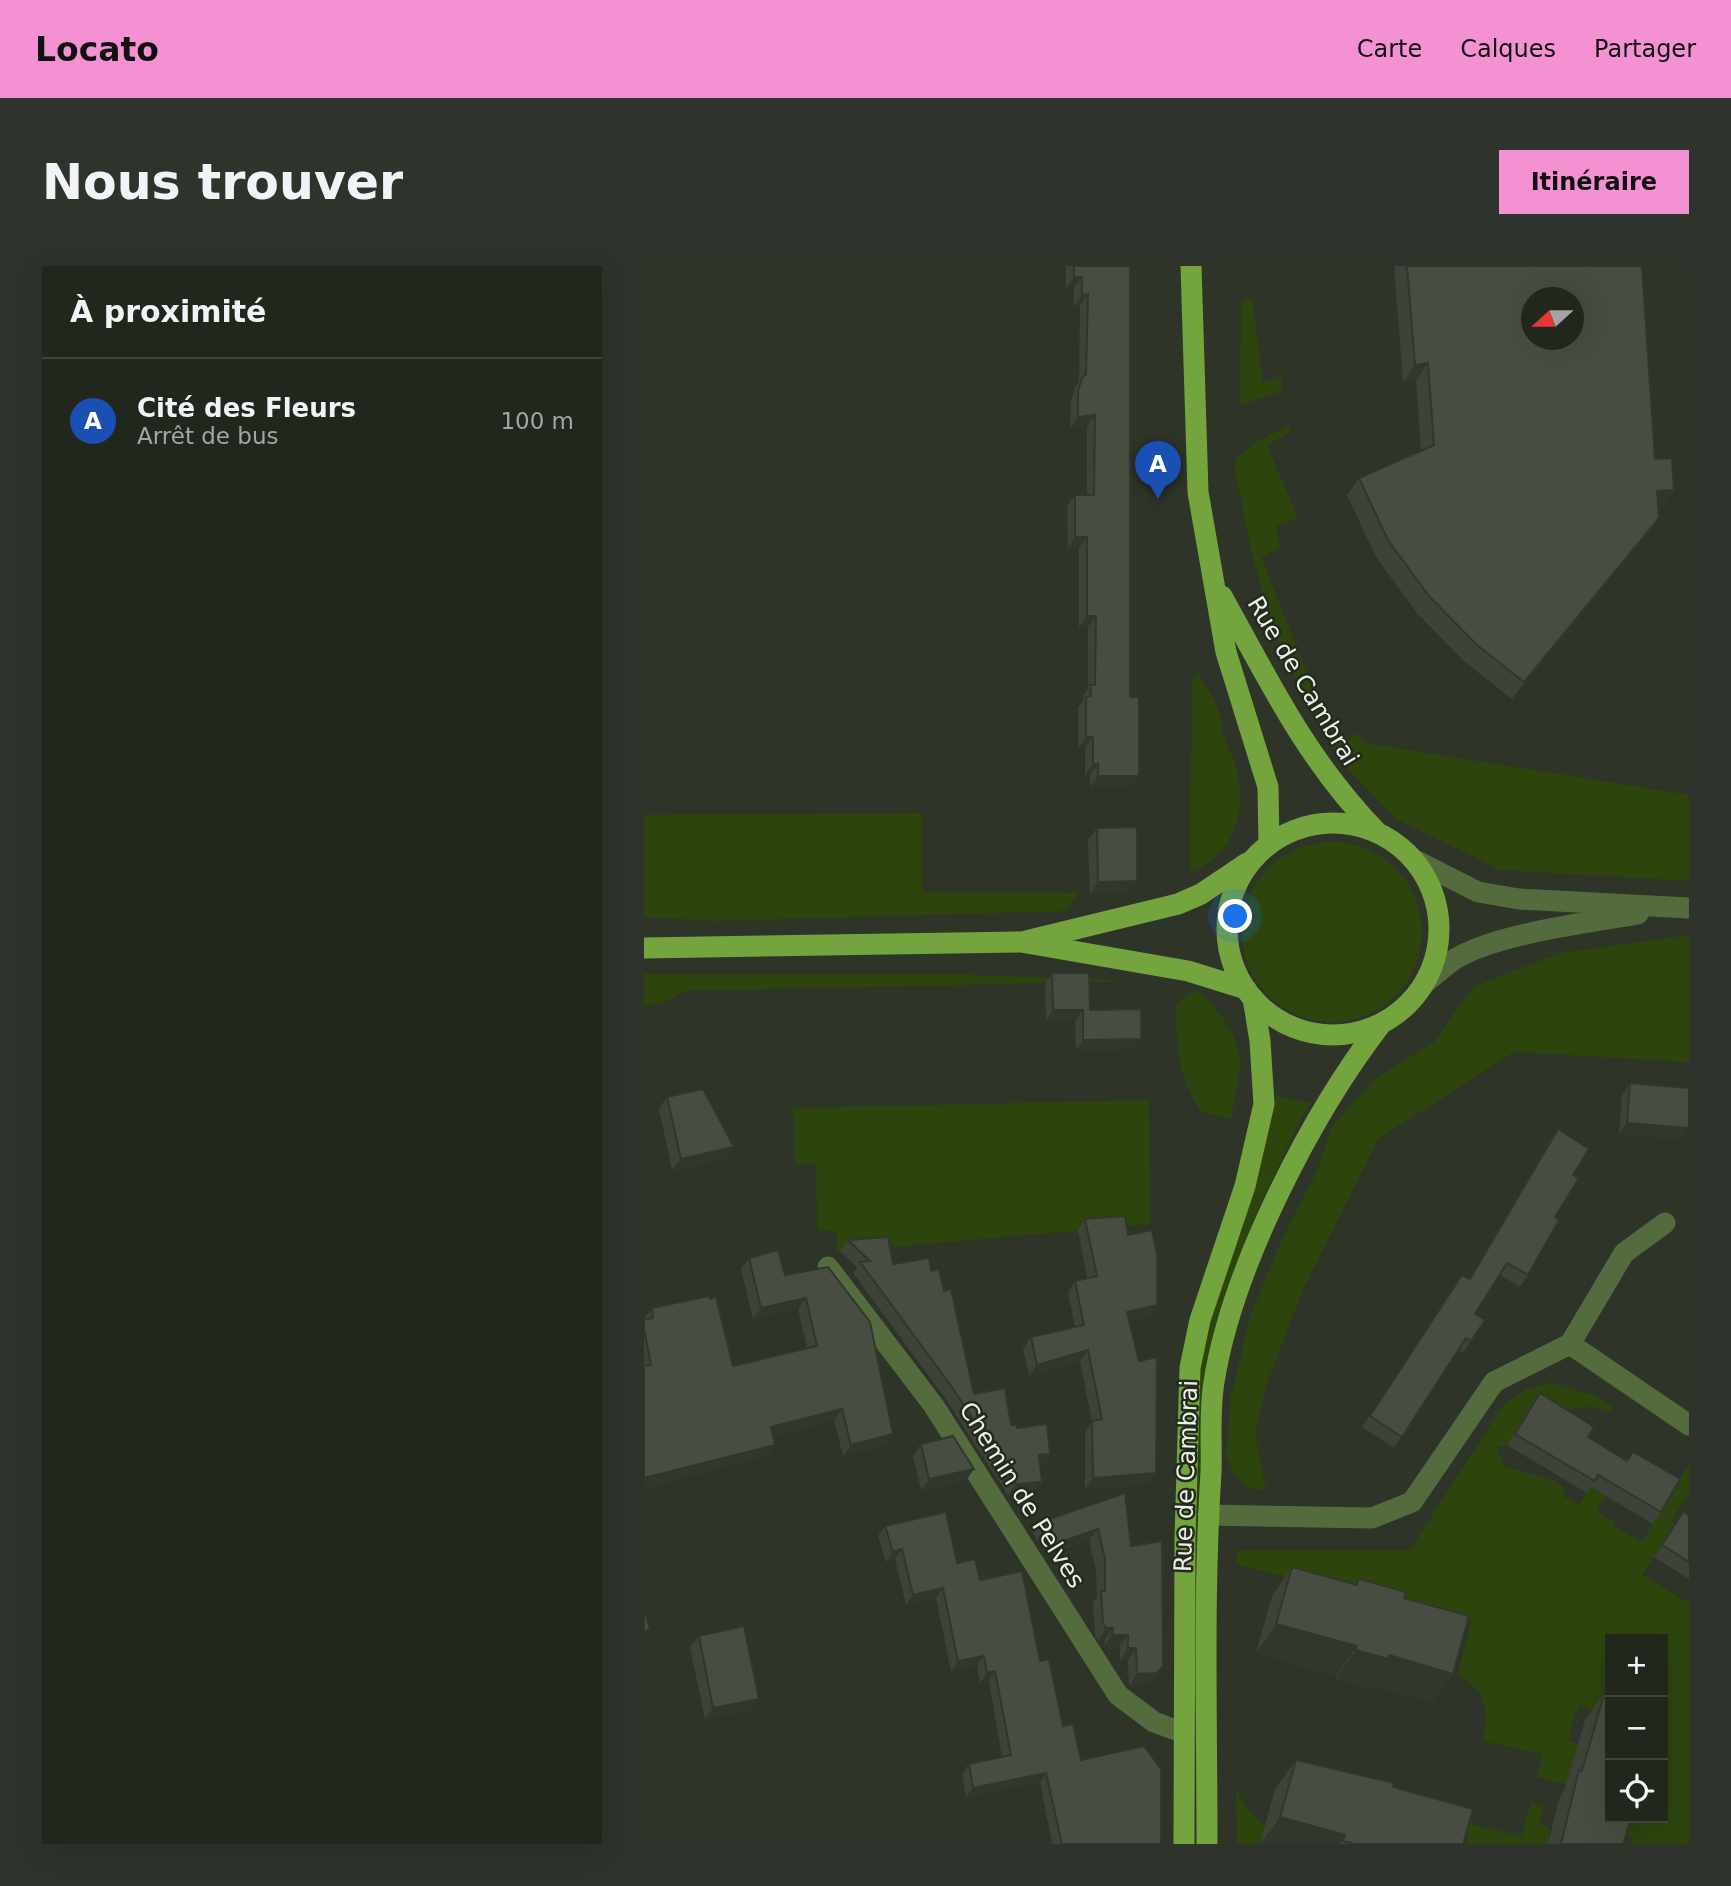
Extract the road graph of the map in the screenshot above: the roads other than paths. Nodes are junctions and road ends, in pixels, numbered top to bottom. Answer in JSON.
{"nodes":[{"id":1,"x":1191,"y":266,"type":"edge"},
{"id":2,"x":1215,"y":584,"type":"junction"},
{"id":3,"x":1378,"y":832,"type":"junction"},
{"id":4,"x":1261,"y":851,"type":"junction"},
{"id":5,"x":1413,"y":859,"type":"junction"},
{"id":6,"x":1679,"y":908,"type":"edge"},
{"id":7,"x":1021,"y":942,"type":"junction"},
{"id":8,"x":644,"y":948,"type":"edge"},
{"id":9,"x":1425,"y":983,"type":"junction"},
{"id":10,"x":1250,"y":994,"type":"junction"},
{"id":11,"x":1381,"y":1024,"type":"junction"},
{"id":12,"x":1665,"y":1223,"type":"dead end"},
{"id":13,"x":828,"y":1267,"type":"edge"},
{"id":14,"x":1570,"y":1344,"type":"junction"},
{"id":15,"x":1689,"y":1425,"type":"edge"},
{"id":16,"x":1208,"y":1515,"type":"junction"},
{"id":17,"x":1184,"y":1733,"type":"junction"},
{"id":18,"x":1184,"y":1844,"type":"edge"},
{"id":19,"x":1208,"y":1844,"type":"edge"}],
"edges":[{"from":1,"to":2,"type":"main road","name":"Rue de Cambrai"},
{"from":2,"to":3,"type":"main road","name":"Rue de Cambrai"},
{"from":2,"to":4,"type":"main road","name":"Rue de Cambrai"},
{"from":3,"to":4,"type":"main road"},
{"from":3,"to":5,"type":"main road"},
{"from":4,"to":7,"type":"main road"},
{"from":4,"to":10,"type":"main road"},
{"from":5,"to":6,"type":"street"},
{"from":5,"to":9,"type":"main road"},
{"from":6,"to":9,"type":"street"},
{"from":7,"to":8,"type":"main road"},
{"from":7,"to":10,"type":"main road"},
{"from":9,"to":11,"type":"main road"},
{"from":10,"to":11,"type":"main road"},
{"from":10,"to":17,"type":"main road","name":"Rue de Cambrai"},
{"from":11,"to":16,"type":"main road","name":"Rue de Cambrai"},
{"from":12,"to":14,"type":"street"},
{"from":13,"to":17,"type":"street","name":"Chemin de Pelves"},
{"from":14,"to":15,"type":"street"},
{"from":14,"to":16,"type":"street"},
{"from":16,"to":19,"type":"main road","name":"Rue de Cambrai"},
{"from":17,"to":18,"type":"main road","name":"Rue de Cambrai"}]}
